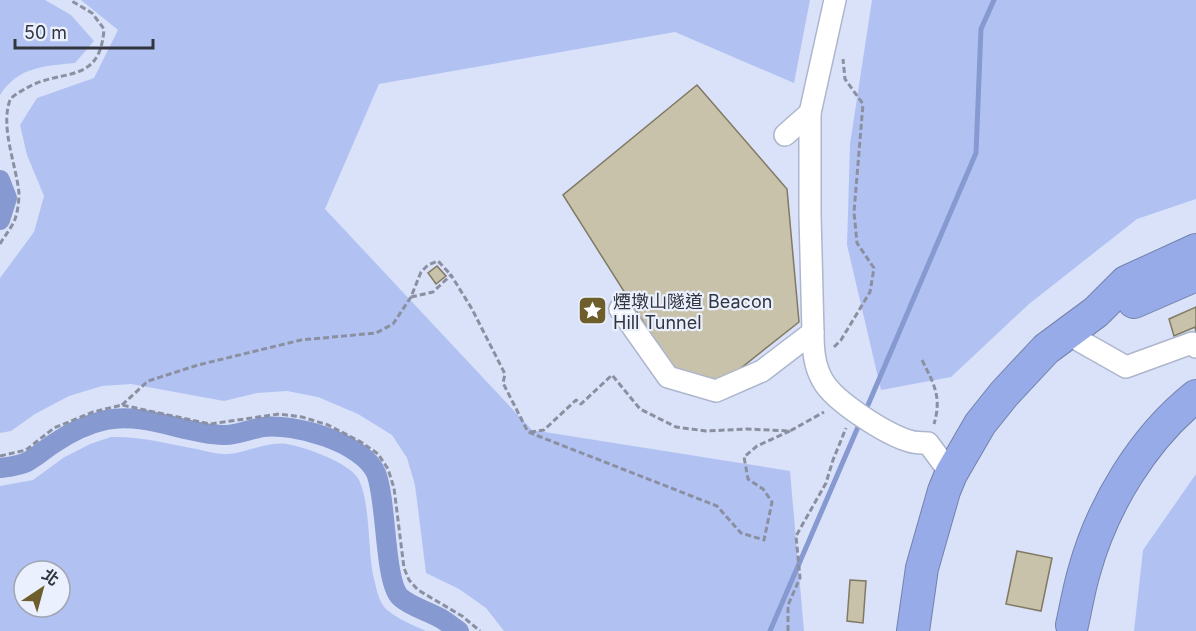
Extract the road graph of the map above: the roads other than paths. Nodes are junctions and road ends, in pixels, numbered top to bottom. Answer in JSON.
{"nodes":[{"id":1,"x":835,"y":0,"type":"edge"},
{"id":2,"x":810,"y":113,"type":"junction"},
{"id":3,"x":785,"y":135,"type":"dead end"},
{"id":4,"x":1196,"y":250,"type":"edge"},
{"id":5,"x":1196,"y":275,"type":"edge"},
{"id":6,"x":620,"y":309,"type":"dead end"},
{"id":7,"x":1096,"y":312,"type":"junction"},
{"id":8,"x":813,"y":332,"type":"junction"},
{"id":9,"x":1066,"y":333,"type":"junction"},
{"id":10,"x":1196,"y":347,"type":"edge"},
{"id":11,"x":1196,"y":396,"type":"edge"},
{"id":12,"x":951,"y":474,"type":"junction"},
{"id":13,"x":1072,"y":625,"type":"dead end"},
{"id":14,"x":913,"y":631,"type":"edge"}],
"edges":[{"from":1,"to":2,"type":"street"},
{"from":2,"to":3,"type":"street"},
{"from":2,"to":8,"type":"street"},
{"from":4,"to":7,"type":"highway"},
{"from":5,"to":7,"type":"highway"},
{"from":6,"to":8,"type":"street"},
{"from":7,"to":9,"type":"highway"},
{"from":8,"to":12,"type":"street"},
{"from":9,"to":10,"type":"street"},
{"from":9,"to":12,"type":"highway"},
{"from":11,"to":13,"type":"highway"},
{"from":12,"to":14,"type":"highway"}]}
